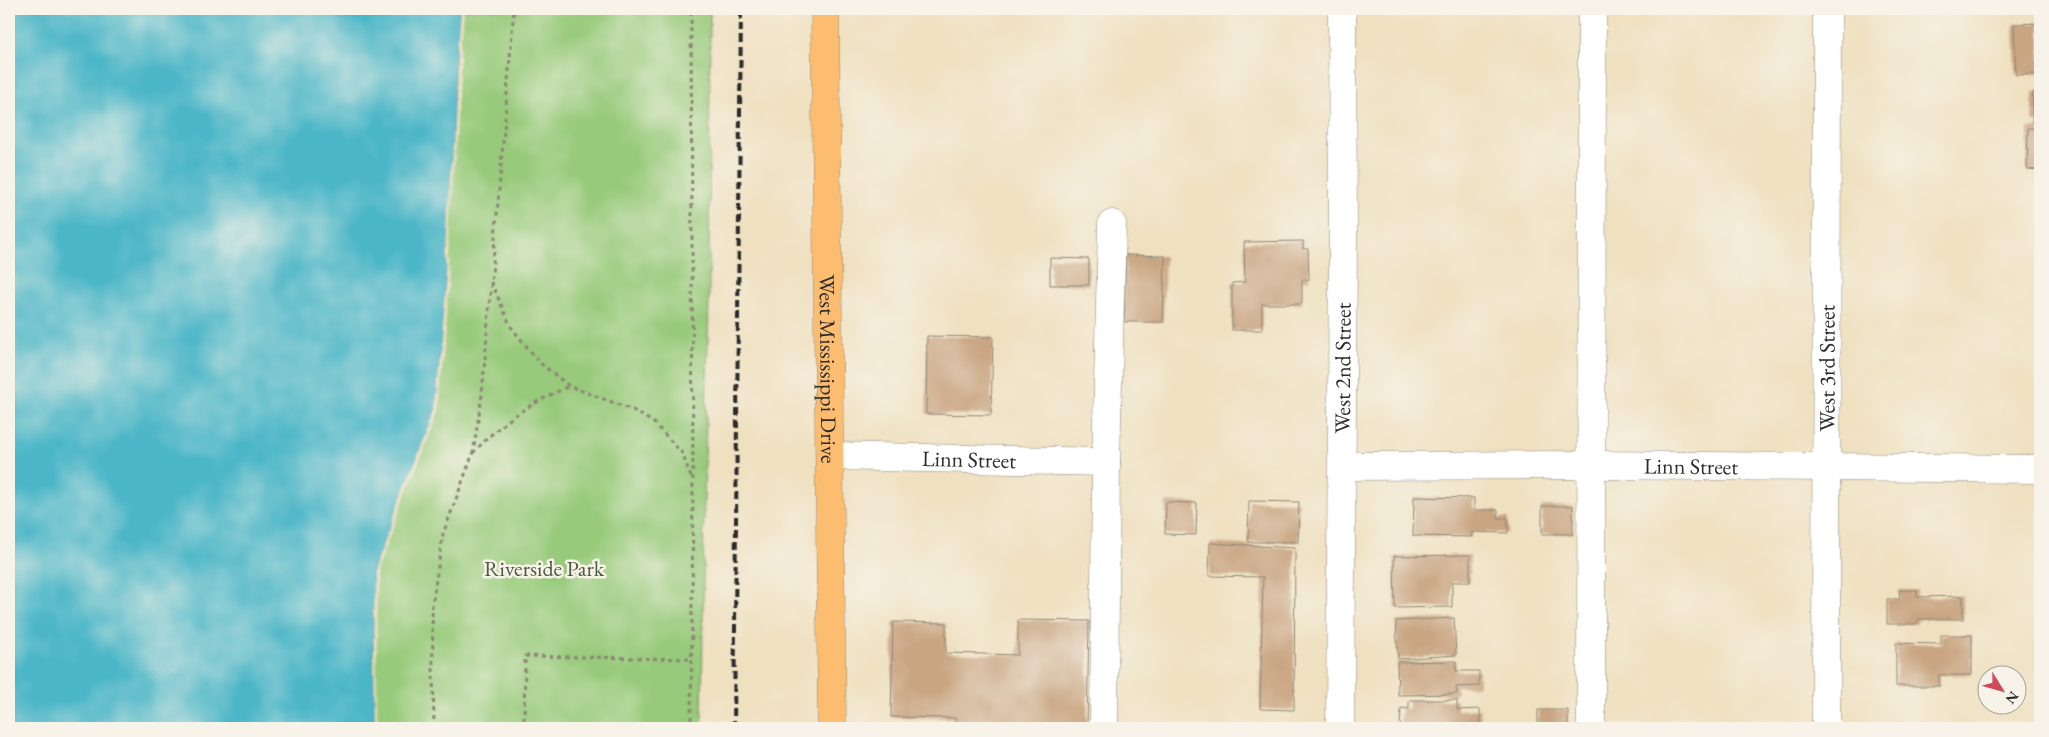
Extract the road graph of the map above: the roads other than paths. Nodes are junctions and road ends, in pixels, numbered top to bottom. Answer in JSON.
{"nodes":[{"id":1,"x":825,"y":9,"type":"edge"},
{"id":2,"x":1342,"y":9,"type":"edge"},
{"id":3,"x":1592,"y":9,"type":"edge"},
{"id":4,"x":1828,"y":9,"type":"edge"},
{"id":5,"x":1112,"y":224,"type":"dead end"},
{"id":6,"x":831,"y":456,"type":"junction"},
{"id":7,"x":1106,"y":462,"type":"junction"},
{"id":8,"x":1592,"y":465,"type":"junction"},
{"id":9,"x":1342,"y":466,"type":"junction"},
{"id":10,"x":1827,"y":468,"type":"junction"},
{"id":11,"x":2040,"y":469,"type":"edge"},
{"id":12,"x":832,"y":728,"type":"edge"},
{"id":13,"x":1104,"y":728,"type":"edge"},
{"id":14,"x":1340,"y":728,"type":"edge"},
{"id":15,"x":1591,"y":728,"type":"edge"},
{"id":16,"x":1826,"y":728,"type":"edge"}],
"edges":[{"from":1,"to":6,"type":"main road","name":"West Mississippi Drive"},
{"from":2,"to":9,"type":"street","name":"West 2nd Street"},
{"from":3,"to":8,"type":"street"},
{"from":4,"to":10,"type":"street","name":"West 3rd Street"},
{"from":5,"to":7,"type":"street"},
{"from":6,"to":7,"type":"street","name":"Linn Street"},
{"from":6,"to":12,"type":"main road","name":"West Mississippi Drive"},
{"from":7,"to":13,"type":"street"},
{"from":8,"to":9,"type":"street","name":"Linn Street"},
{"from":8,"to":10,"type":"street","name":"Linn Street"},
{"from":8,"to":15,"type":"street"},
{"from":9,"to":14,"type":"street","name":"West 2nd Street"},
{"from":10,"to":11,"type":"street","name":"Linn Street"},
{"from":10,"to":16,"type":"street","name":"West 3rd Street"}]}
